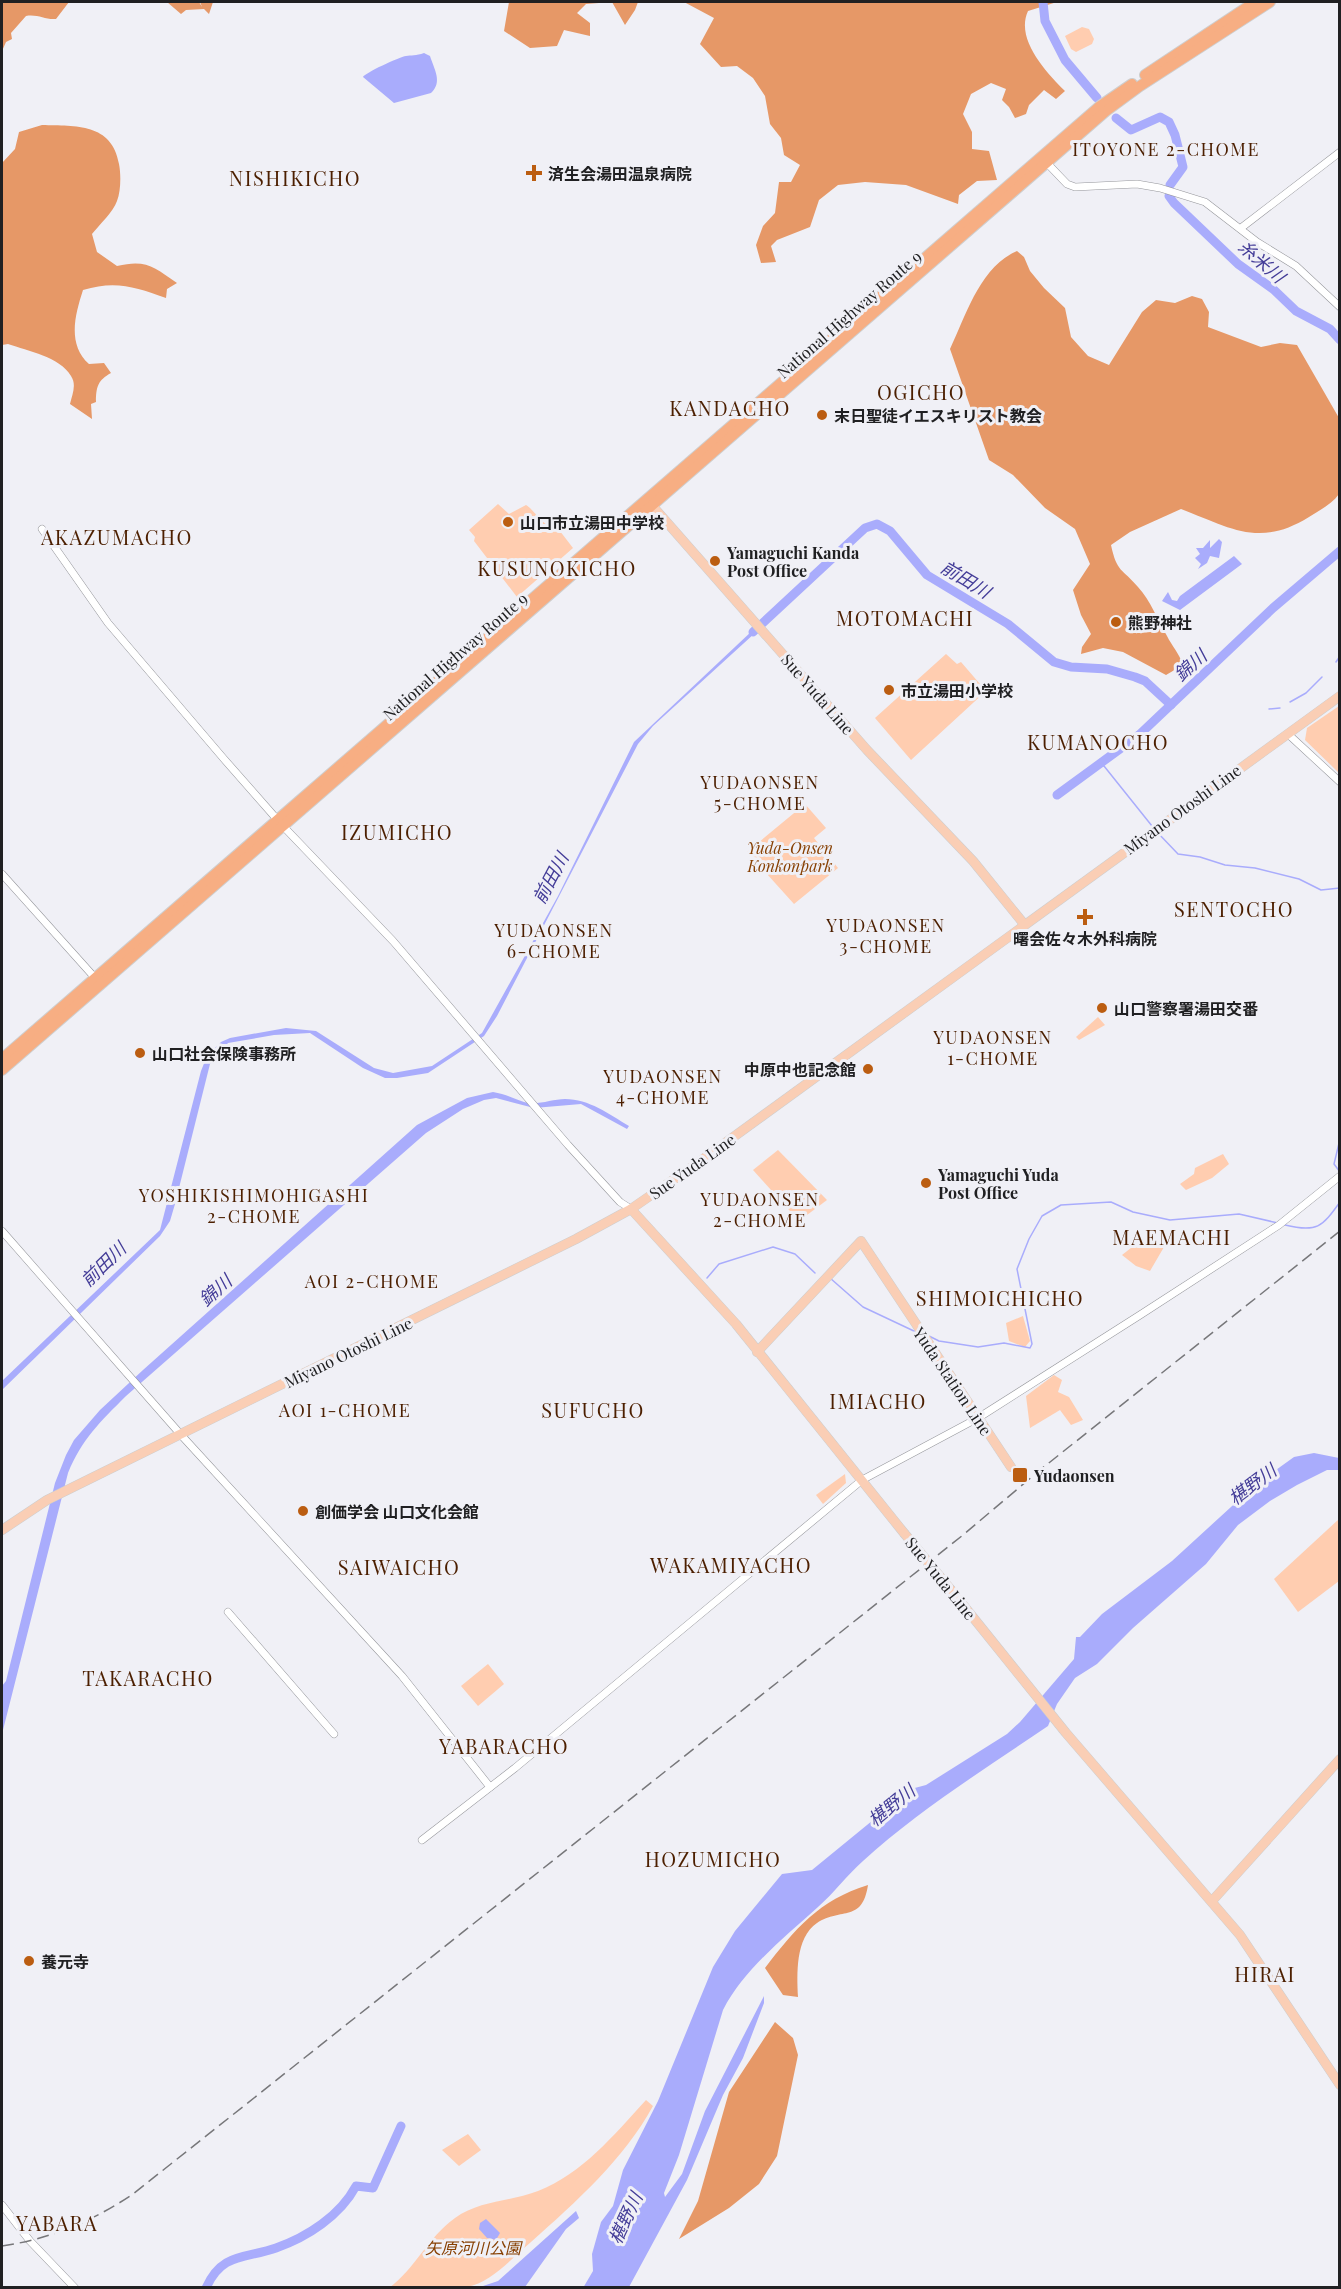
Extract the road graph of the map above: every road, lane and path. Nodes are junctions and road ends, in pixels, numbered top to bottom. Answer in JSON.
{"nodes":[{"id":1,"x":1255,"y":2,"type":"edge"},
{"id":2,"x":1270,"y":2,"type":"edge"},
{"id":3,"x":1340,"y":152,"type":"edge"},
{"id":4,"x":1044,"y":160,"type":"junction"},
{"id":5,"x":1241,"y":228,"type":"junction"},
{"id":6,"x":1340,"y":307,"type":"edge"},
{"id":7,"x":650,"y":502,"type":"junction"},
{"id":8,"x":42,"y":529,"type":"dead end"},
{"id":9,"x":1340,"y":696,"type":"edge"},
{"id":10,"x":1288,"y":734,"type":"junction"},
{"id":11,"x":1340,"y":782,"type":"edge"},
{"id":12,"x":280,"y":822,"type":"junction"},
{"id":13,"x":2,"y":874,"type":"edge"},
{"id":14,"x":1024,"y":924,"type":"junction"},
{"id":15,"x":97,"y":980,"type":"junction"},
{"id":16,"x":3,"y":1064,"type":"edge"},
{"id":17,"x":1340,"y":1176,"type":"edge"},
{"id":18,"x":631,"y":1209,"type":"junction"},
{"id":19,"x":2,"y":1231,"type":"edge"},
{"id":20,"x":757,"y":1352,"type":"junction"},
{"id":21,"x":978,"y":1418,"type":"junction"},
{"id":22,"x":182,"y":1436,"type":"junction"},
{"id":23,"x":1011,"y":1467,"type":"dead end"},
{"id":24,"x":862,"y":1480,"type":"junction"},
{"id":25,"x":2,"y":1530,"type":"edge"},
{"id":26,"x":228,"y":1612,"type":"dead end"},
{"id":27,"x":334,"y":1734,"type":"dead end"},
{"id":28,"x":1340,"y":1759,"type":"edge"},
{"id":29,"x":490,"y":1787,"type":"junction"},
{"id":30,"x":422,"y":1840,"type":"dead end"},
{"id":31,"x":1212,"y":1901,"type":"junction"},
{"id":32,"x":1340,"y":2085,"type":"edge"},
{"id":33,"x":2,"y":2205,"type":"edge"},
{"id":34,"x":75,"y":2288,"type":"edge"}],
"edges":[{"from":1,"to":4,"type":"highway","name":"National Highway Route 9"},
{"from":2,"to":4,"type":"highway","name":"National Highway Route 9"},
{"from":3,"to":5,"type":"street"},
{"from":4,"to":5,"type":"street"},
{"from":4,"to":7,"type":"highway","name":"National Highway Route 9"},
{"from":5,"to":6,"type":"street"},
{"from":7,"to":12,"type":"highway","name":"National Highway Route 9"},
{"from":7,"to":14,"type":"main road","name":"Sue Yuda Line"},
{"from":8,"to":12,"type":"street"},
{"from":9,"to":10,"type":"main road","name":"Miyano Otoshi Line"},
{"from":10,"to":11,"type":"street"},
{"from":10,"to":14,"type":"main road","name":"Miyano Otoshi Line"},
{"from":12,"to":15,"type":"highway","name":"National Highway Route 9"},
{"from":12,"to":18,"type":"street"},
{"from":13,"to":15,"type":"street"},
{"from":14,"to":18,"type":"main road","name":"Sue Yuda Line"},
{"from":15,"to":16,"type":"highway","name":"National Highway Route 9"},
{"from":17,"to":21,"type":"street"},
{"from":18,"to":20,"type":"main road","name":"Sue Yuda Line"},
{"from":18,"to":22,"type":"main road","name":"Miyano Otoshi Line"},
{"from":19,"to":22,"type":"street"},
{"from":20,"to":21,"type":"main road","name":"Yuda Station Line"},
{"from":20,"to":24,"type":"main road","name":"Sue Yuda Line"},
{"from":21,"to":23,"type":"main road","name":"Yuda Station Line"},
{"from":21,"to":24,"type":"street"},
{"from":22,"to":25,"type":"main road","name":"Miyano Otoshi Line"},
{"from":22,"to":29,"type":"street"},
{"from":24,"to":29,"type":"street"},
{"from":24,"to":31,"type":"main road","name":"Sue Yuda Line","bridge":true},
{"from":26,"to":27,"type":"street"},
{"from":28,"to":31,"type":"main road"},
{"from":29,"to":30,"type":"street"},
{"from":31,"to":32,"type":"main road","name":"Sue Yuda Line"},
{"from":33,"to":34,"type":"street"}]}
